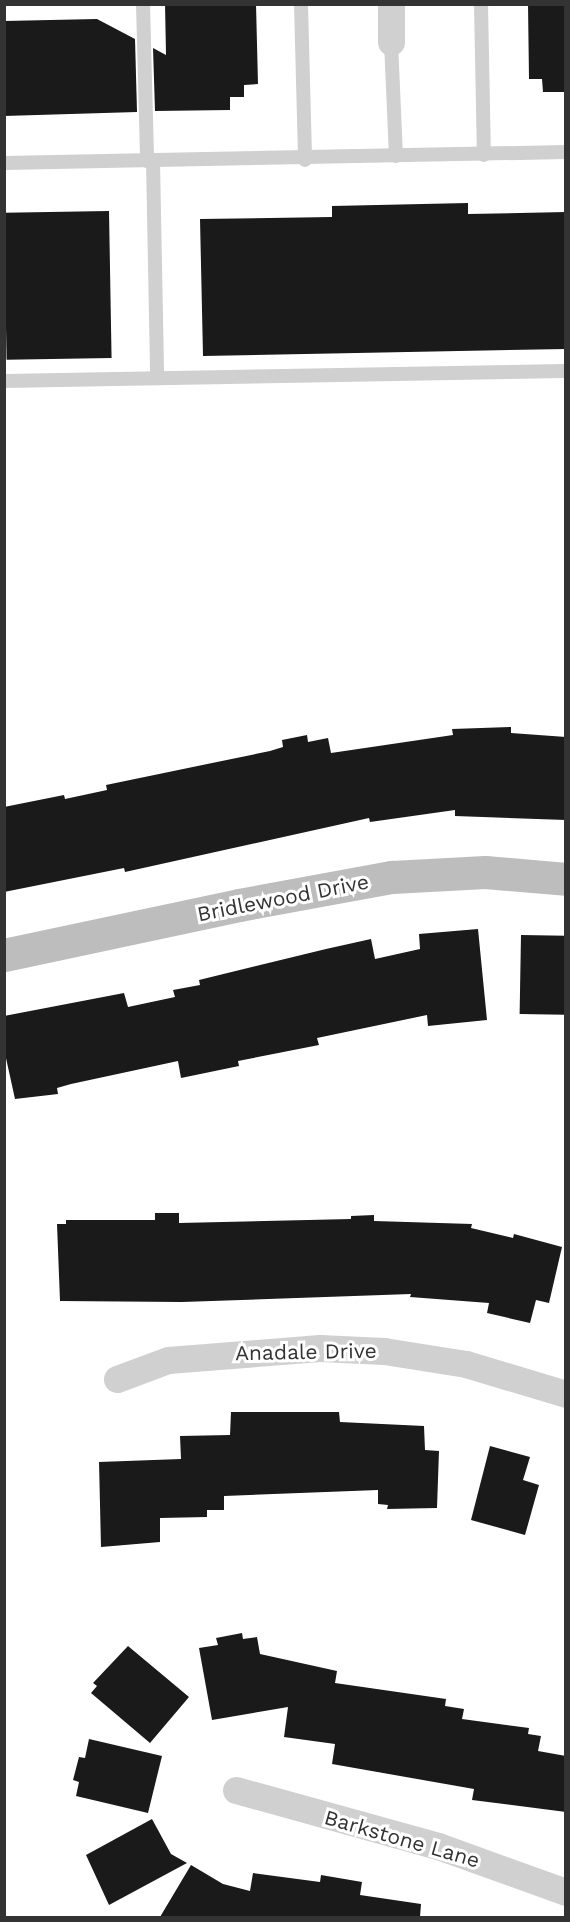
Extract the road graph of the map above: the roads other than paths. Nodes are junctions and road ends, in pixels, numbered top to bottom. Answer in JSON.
{"nodes":[{"id":1,"x":143,"y":4,"type":"edge"},
{"id":2,"x":301,"y":4,"type":"edge"},
{"id":3,"x":391,"y":4,"type":"edge"},
{"id":4,"x":481,"y":4,"type":"edge"},
{"id":5,"x":391,"y":42,"type":"joint"},
{"id":6,"x":566,"y":152,"type":"edge"},
{"id":7,"x":484,"y":154,"type":"junction"},
{"id":8,"x":396,"y":156,"type":"junction"},
{"id":9,"x":304,"y":160,"type":"junction"},
{"id":10,"x":150,"y":161,"type":"junction"},
{"id":11,"x":4,"y":164,"type":"edge"},
{"id":12,"x":566,"y":371,"type":"edge"},
{"id":13,"x":157,"y":378,"type":"junction"},
{"id":14,"x":4,"y":381,"type":"edge"},
{"id":15,"x":566,"y":879,"type":"edge"},
{"id":16,"x":4,"y":955,"type":"edge"},
{"id":17,"x":117,"y":1378,"type":"dead end"},
{"id":18,"x":566,"y":1394,"type":"edge"},
{"id":19,"x":236,"y":1790,"type":"dead end"},
{"id":20,"x":566,"y":1892,"type":"edge"}],
"edges":[{"from":1,"to":10,"type":"lane"},
{"from":2,"to":9,"type":"lane"},
{"from":3,"to":5,"type":"street"},
{"from":4,"to":7,"type":"lane"},
{"from":5,"to":8,"type":"lane"},
{"from":6,"to":7,"type":"lane"},
{"from":7,"to":8,"type":"lane"},
{"from":8,"to":9,"type":"lane"},
{"from":9,"to":10,"type":"lane"},
{"from":10,"to":11,"type":"lane"},
{"from":10,"to":13,"type":"lane"},
{"from":12,"to":13,"type":"lane"},
{"from":13,"to":14,"type":"lane"},
{"from":15,"to":16,"type":"street","name":"Bridlewood Drive"},
{"from":17,"to":18,"type":"street","name":"Anadale Drive"},
{"from":19,"to":20,"type":"street","name":"Barkstone Lane"}]}
